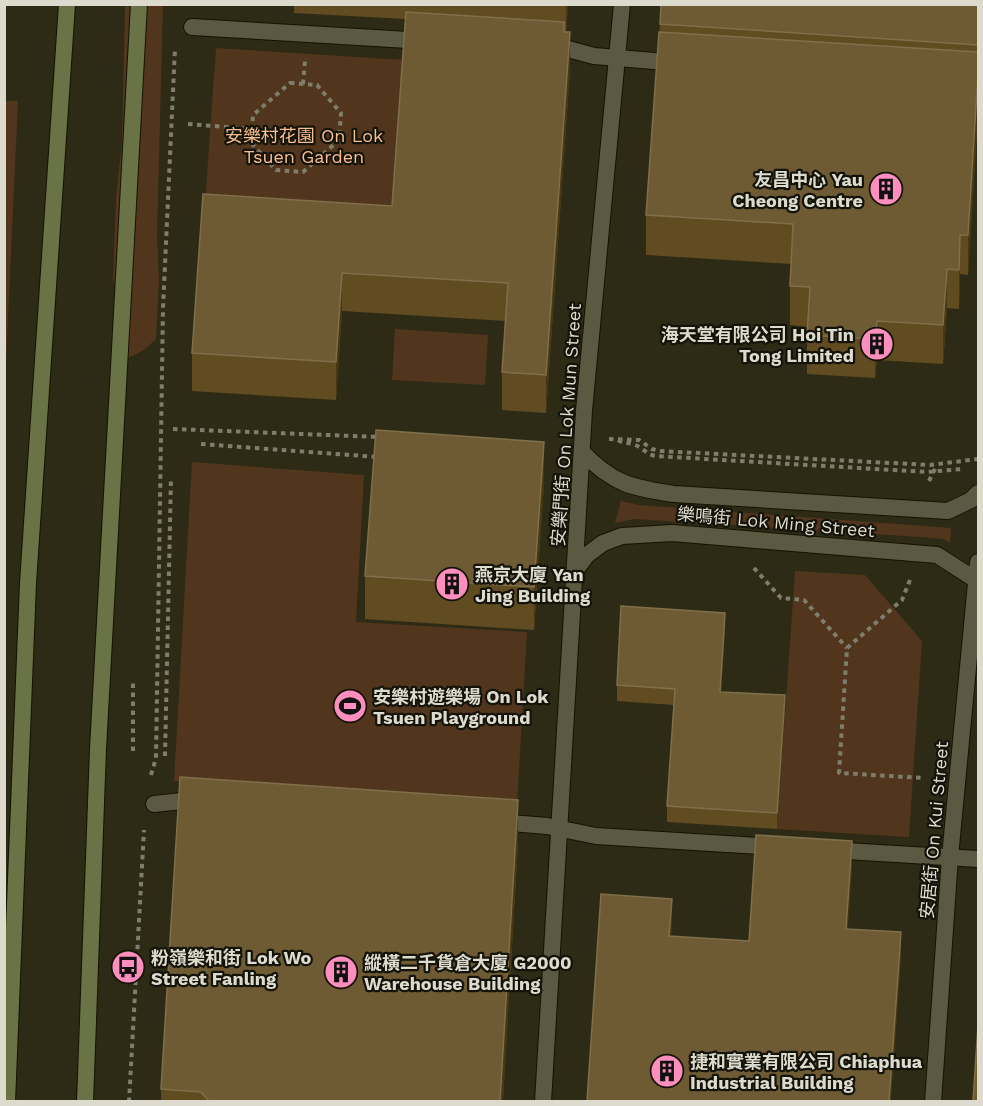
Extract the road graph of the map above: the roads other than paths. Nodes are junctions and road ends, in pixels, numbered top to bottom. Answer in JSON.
{"nodes":[{"id":1,"x":67,"y":4,"type":"edge"},
{"id":2,"x":139,"y":4,"type":"edge"},
{"id":3,"x":622,"y":4,"type":"edge"},
{"id":4,"x":192,"y":27,"type":"dead end"},
{"id":5,"x":437,"y":41,"type":"edge"},
{"id":6,"x":532,"y":47,"type":"edge"},
{"id":7,"x":618,"y":57,"type":"junction"},
{"id":8,"x":696,"y":64,"type":"edge"},
{"id":9,"x":582,"y":452,"type":"junction"},
{"id":10,"x":978,"y":493,"type":"edge"},
{"id":11,"x":978,"y":562,"type":"edge"},
{"id":12,"x":574,"y":571,"type":"junction"},
{"id":13,"x":977,"y":579,"type":"edge"},
{"id":14,"x":217,"y":803,"type":"edge"},
{"id":15,"x":154,"y":804,"type":"dead end"},
{"id":16,"x":485,"y":821,"type":"edge"},
{"id":17,"x":560,"y":828,"type":"junction"},
{"id":18,"x":792,"y":848,"type":"edge"},
{"id":19,"x":815,"y":849,"type":"edge"},
{"id":20,"x":950,"y":857,"type":"junction"},
{"id":21,"x":978,"y":859,"type":"edge"},
{"id":22,"x":7,"y":1101,"type":"edge"},
{"id":23,"x":85,"y":1101,"type":"edge"},
{"id":24,"x":543,"y":1101,"type":"edge"},
{"id":25,"x":933,"y":1101,"type":"edge"}],
"edges":[{"from":1,"to":22,"type":"main road"},
{"from":2,"to":23,"type":"main road"},
{"from":3,"to":7,"type":"street","name":"安樂門街 On Lok Mun Street"},
{"from":4,"to":5,"type":"street"},
{"from":6,"to":7,"type":"street"},
{"from":7,"to":8,"type":"street"},
{"from":7,"to":9,"type":"street","name":"安樂門街 On Lok Mun Street"},
{"from":9,"to":10,"type":"street","name":"樂鳴街 Lok Ming Street"},
{"from":9,"to":12,"type":"street","name":"安樂門街 On Lok Mun Street"},
{"from":11,"to":13,"type":"street","name":"安居街 On Kui Street"},
{"from":12,"to":13,"type":"street","name":"樂鳴街 Lok Ming Street"},
{"from":12,"to":17,"type":"street","name":"安樂門街 On Lok Mun Street"},
{"from":13,"to":20,"type":"street","name":"安居街 On Kui Street"},
{"from":14,"to":15,"type":"street"},
{"from":16,"to":17,"type":"street"},
{"from":17,"to":18,"type":"street"},
{"from":17,"to":24,"type":"street","name":"安樂門街 On Lok Mun Street"},
{"from":19,"to":20,"type":"street"},
{"from":20,"to":21,"type":"street"},
{"from":20,"to":25,"type":"street","name":"安居街 On Kui Street"}]}
